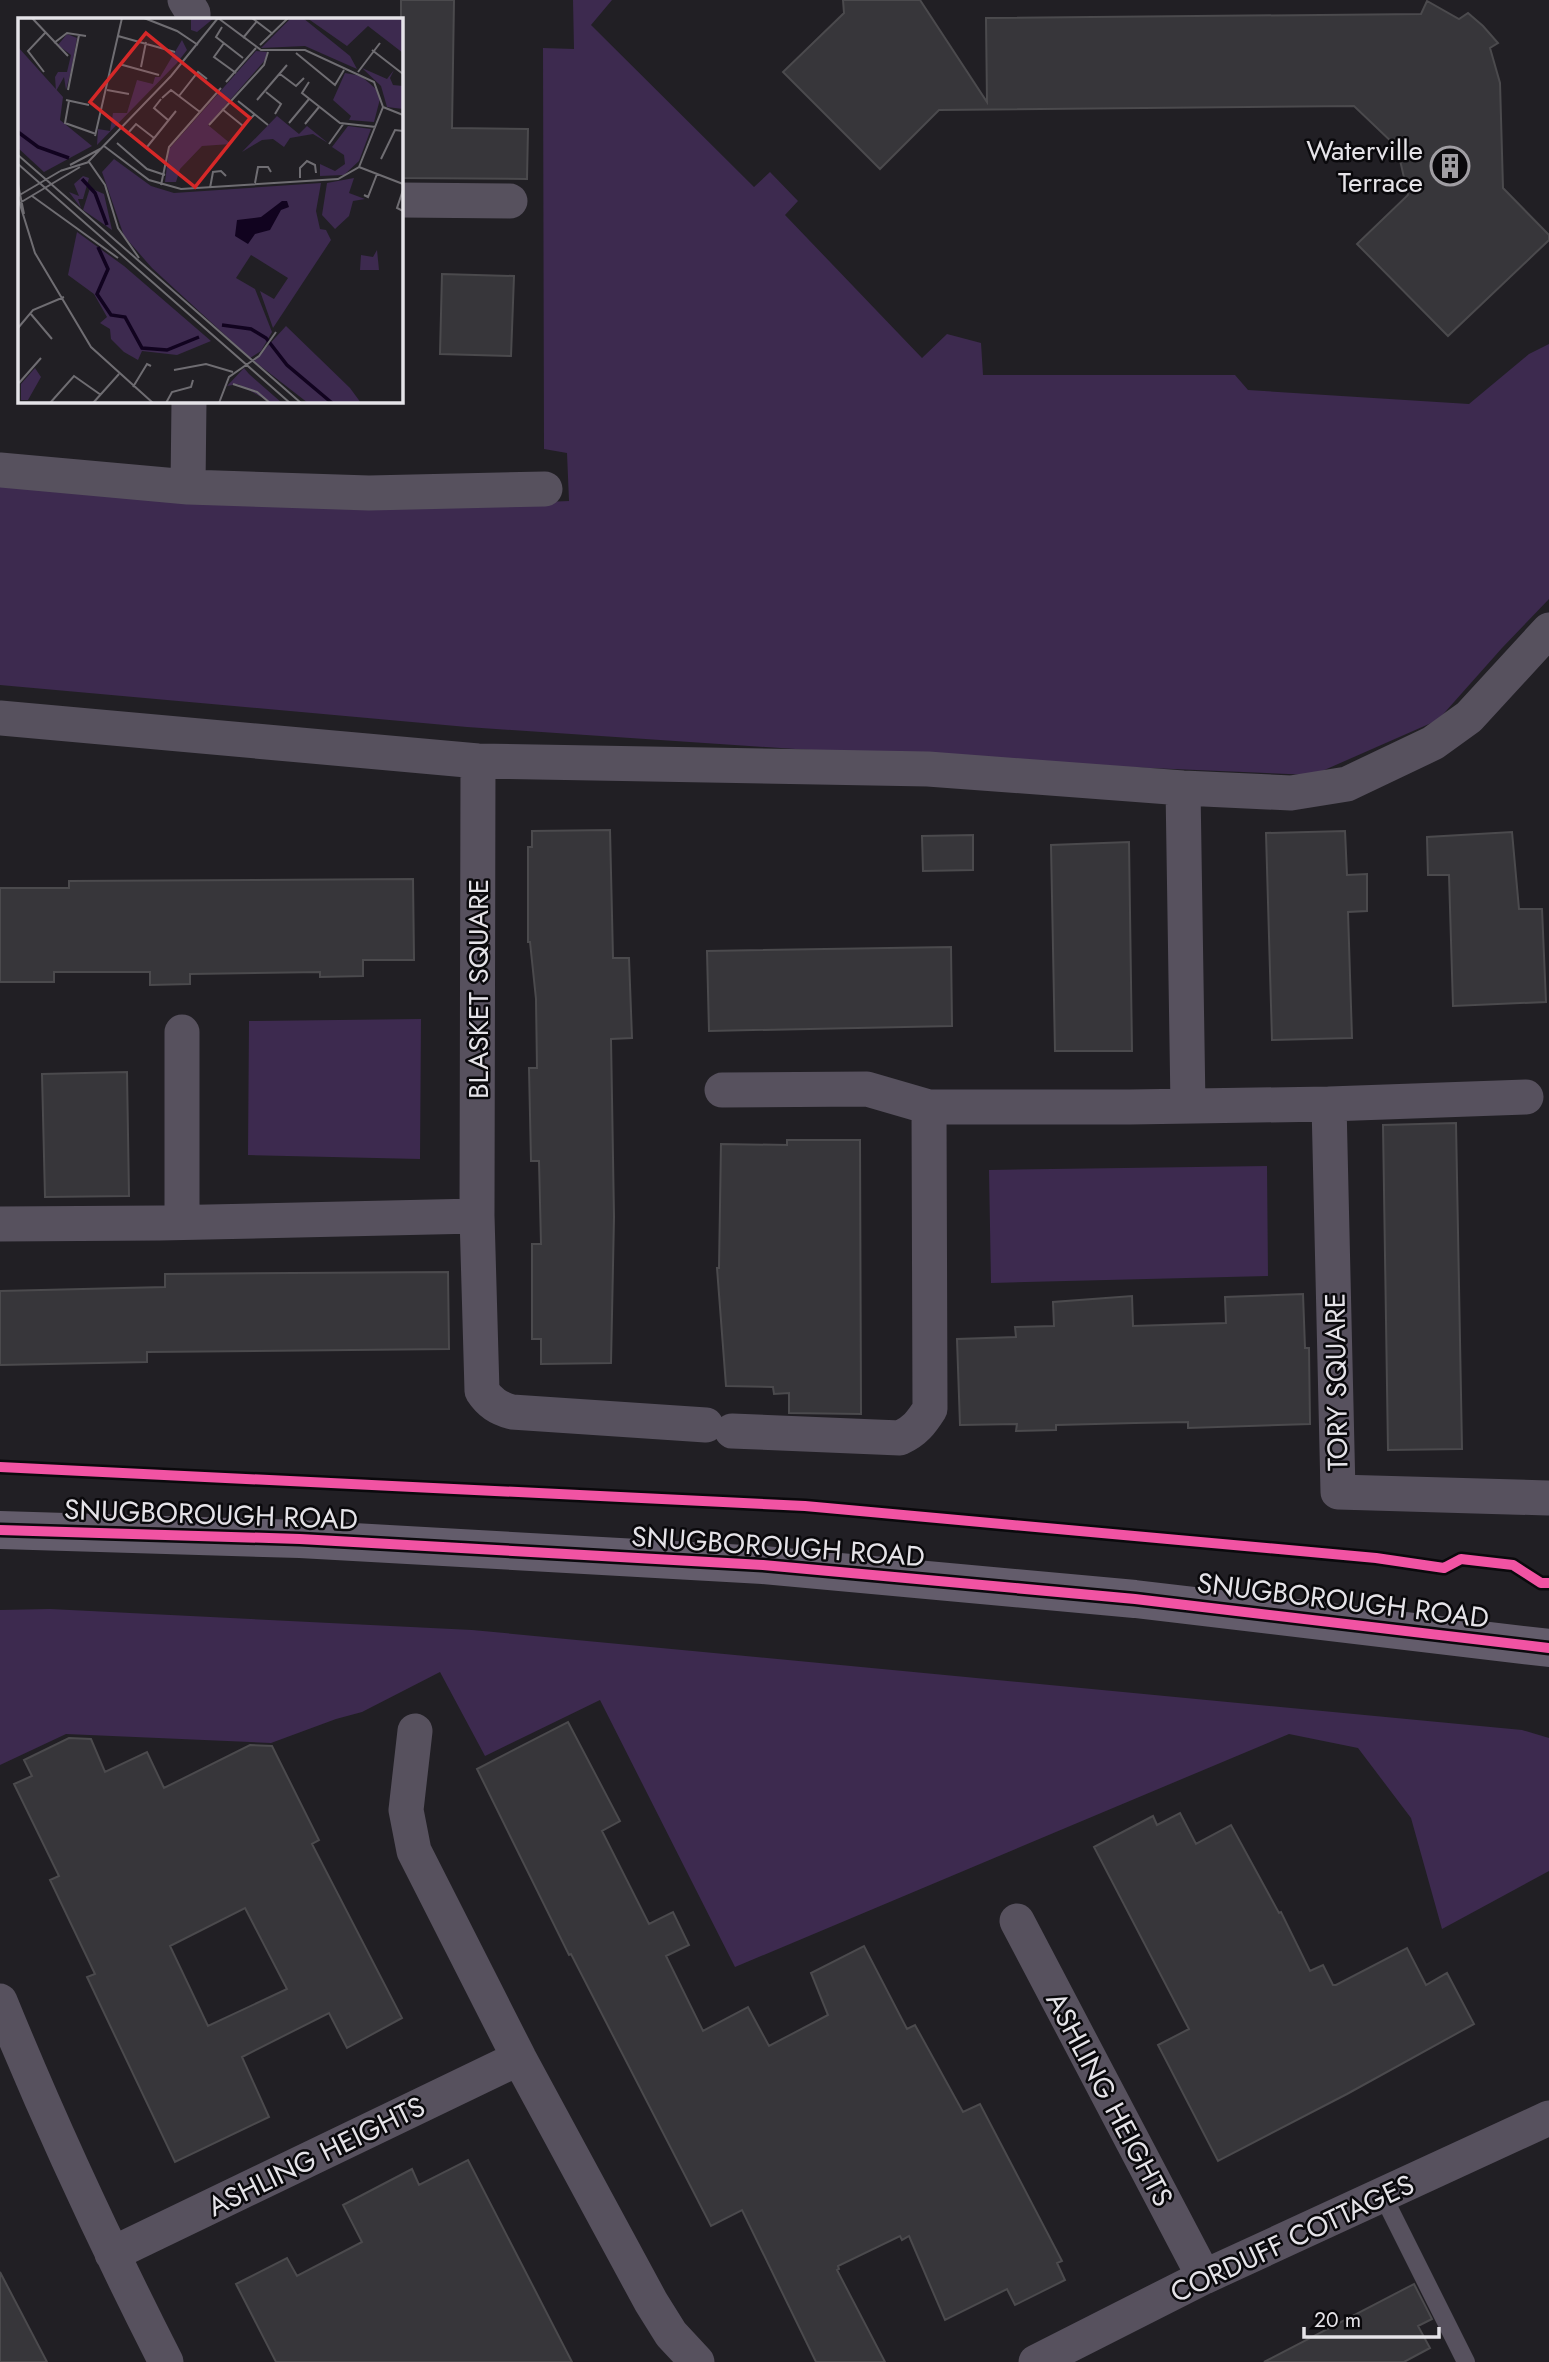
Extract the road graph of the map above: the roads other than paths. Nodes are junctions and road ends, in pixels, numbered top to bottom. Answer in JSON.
{"nodes":[{"id":1,"x":185,"y":0,"type":"edge"},
{"id":2,"x":193,"y":18,"type":"edge"},
{"id":3,"x":402,"y":200,"type":"edge"},
{"id":4,"x":510,"y":201,"type":"dead end"},
{"id":5,"x":190,"y":402,"type":"edge"},
{"id":6,"x":0,"y":470,"type":"edge"},
{"id":7,"x":188,"y":487,"type":"junction"},
{"id":8,"x":545,"y":489,"type":"dead end"},
{"id":9,"x":1549,"y":630,"type":"edge"},
{"id":10,"x":0,"y":718,"type":"edge"},
{"id":11,"x":478,"y":761,"type":"junction"},
{"id":12,"x":1183,"y":788,"type":"junction"},
{"id":13,"x":182,"y":1031,"type":"dead end"},
{"id":14,"x":722,"y":1090,"type":"dead end"},
{"id":15,"x":1526,"y":1097,"type":"dead end"},
{"id":16,"x":1329,"y":1104,"type":"junction"},
{"id":17,"x":1188,"y":1106,"type":"junction"},
{"id":18,"x":929,"y":1107,"type":"junction"},
{"id":19,"x":477,"y":1216,"type":"junction"},
{"id":20,"x":182,"y":1221,"type":"junction"},
{"id":21,"x":0,"y":1224,"type":"edge"},
{"id":22,"x":1548,"y":1498,"type":"edge"},
{"id":23,"x":0,"y":1530,"type":"edge"},
{"id":24,"x":1549,"y":1648,"type":"edge"},
{"id":25,"x":415,"y":1731,"type":"dead end"},
{"id":26,"x":1017,"y":1921,"type":"dead end"},
{"id":27,"x":0,"y":2001,"type":"edge"},
{"id":28,"x":519,"y":2058,"type":"junction"},
{"id":29,"x":1549,"y":2118,"type":"edge"},
{"id":30,"x":1382,"y":2194,"type":"junction"},
{"id":31,"x":112,"y":2254,"type":"junction"},
{"id":32,"x":1204,"y":2277,"type":"junction"},
{"id":33,"x":166,"y":2362,"type":"edge"},
{"id":34,"x":696,"y":2362,"type":"edge"},
{"id":35,"x":1037,"y":2362,"type":"edge"},
{"id":36,"x":1466,"y":2362,"type":"edge"}],
"edges":[{"from":1,"to":2,"type":"street"},
{"from":3,"to":4,"type":"street"},
{"from":5,"to":7,"type":"street"},
{"from":6,"to":7,"type":"street"},
{"from":7,"to":8,"type":"street"},
{"from":9,"to":12,"type":"street"},
{"from":10,"to":11,"type":"street"},
{"from":11,"to":12,"type":"street"},
{"from":11,"to":19,"type":"street","name":"BLASKET SQUARE"},
{"from":12,"to":17,"type":"street"},
{"from":13,"to":20,"type":"street"},
{"from":14,"to":18,"type":"street"},
{"from":15,"to":16,"type":"street"},
{"from":16,"to":17,"type":"street"},
{"from":16,"to":22,"type":"street","name":"TORY SQUARE"},
{"from":17,"to":18,"type":"street"},
{"from":18,"to":19,"type":"street","name":"BLASKET SQUARE"},
{"from":19,"to":20,"type":"street"},
{"from":20,"to":21,"type":"street"},
{"from":23,"to":24,"type":"main road","name":"SNUGBOROUGH ROAD"},
{"from":25,"to":28,"type":"street"},
{"from":26,"to":32,"type":"street","name":"ASHLING HEIGHTS"},
{"from":27,"to":31,"type":"street"},
{"from":28,"to":31,"type":"street","name":"ASHLING HEIGHTS"},
{"from":28,"to":34,"type":"street"},
{"from":29,"to":30,"type":"street","name":"CORDUFF COTTAGES"},
{"from":30,"to":32,"type":"street","name":"CORDUFF COTTAGES"},
{"from":30,"to":36,"type":"lane"},
{"from":31,"to":33,"type":"street"},
{"from":32,"to":35,"type":"street","name":"CORDUFF COTTAGES"}]}
